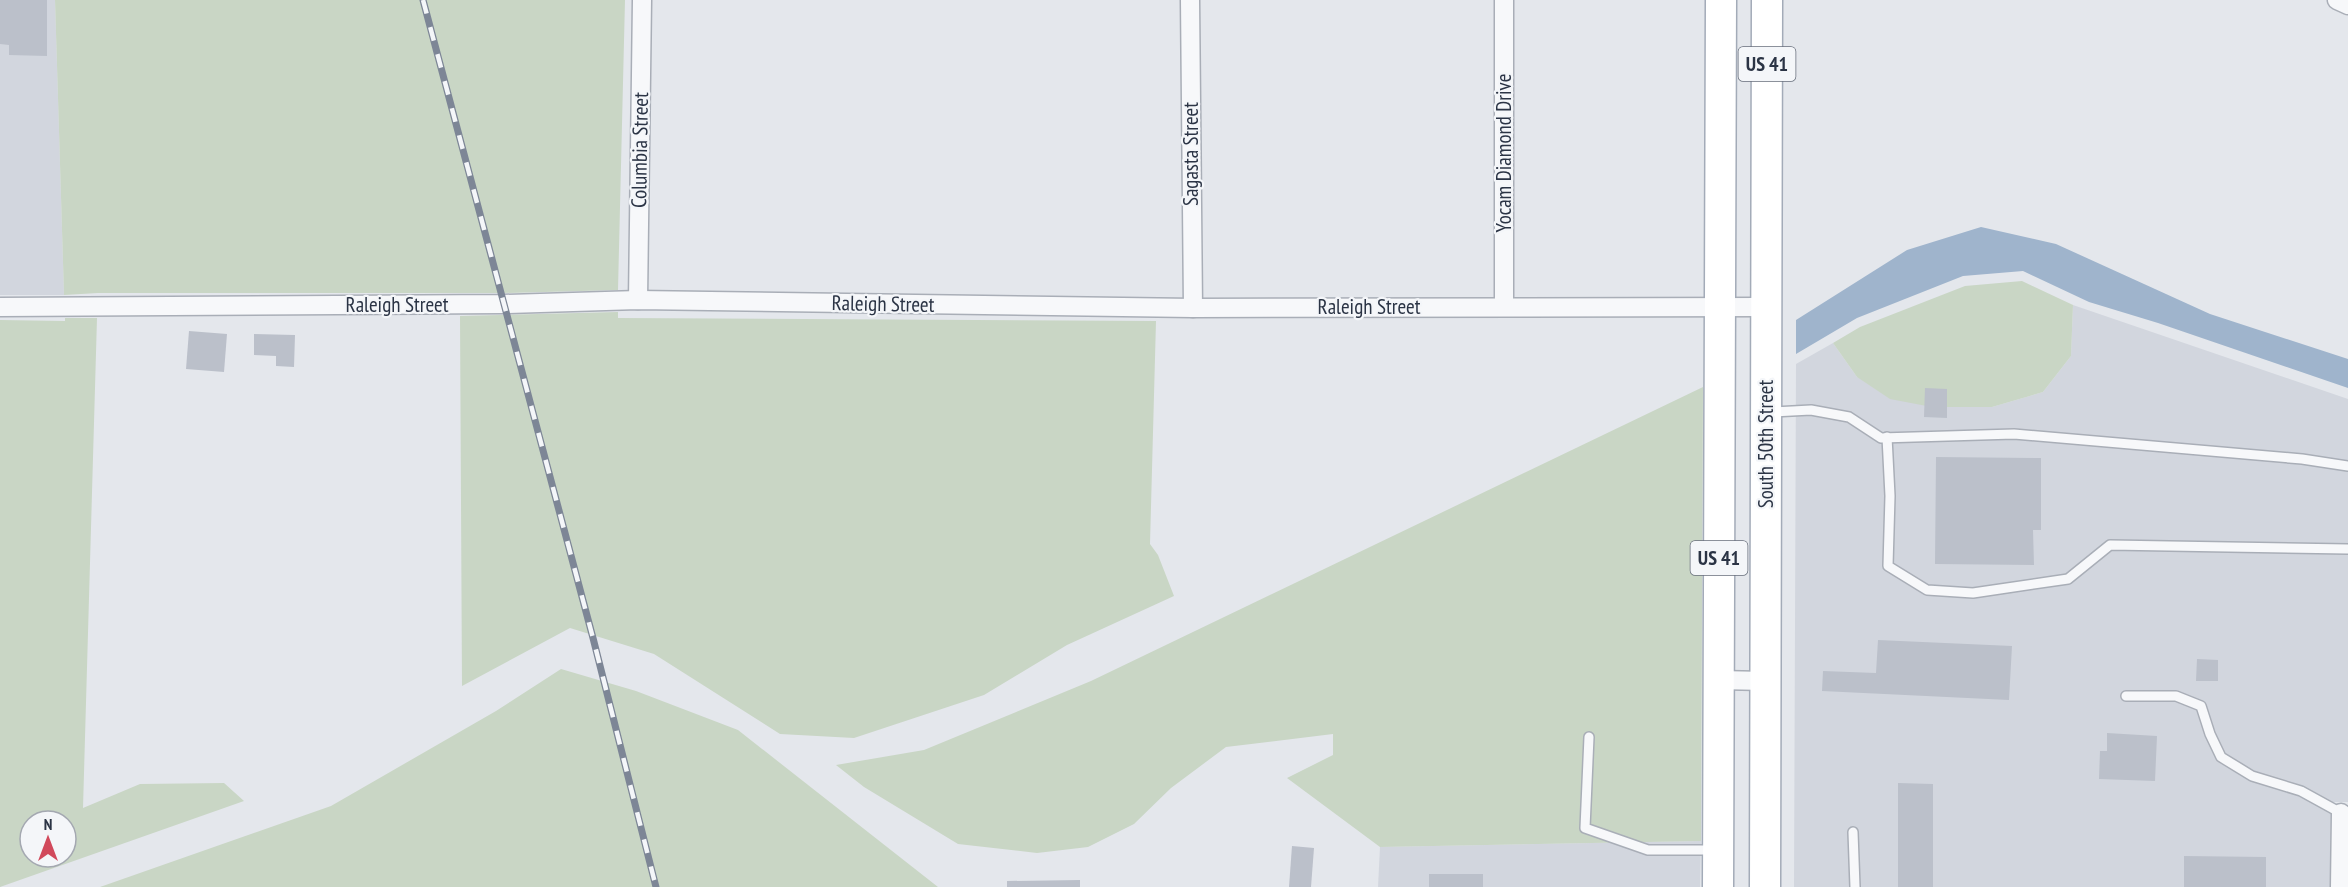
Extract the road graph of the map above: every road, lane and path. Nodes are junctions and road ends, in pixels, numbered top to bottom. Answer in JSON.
{"nodes":[{"id":1,"x":642,"y":0,"type":"edge"},
{"id":2,"x":1190,"y":0,"type":"edge"},
{"id":3,"x":1504,"y":0,"type":"edge"},
{"id":4,"x":1720,"y":0,"type":"edge"},
{"id":5,"x":1767,"y":0,"type":"edge"},
{"id":6,"x":2337,"y":0,"type":"edge"},
{"id":7,"x":2348,"y":5,"type":"edge"},
{"id":8,"x":638,"y":300,"type":"junction"},
{"id":9,"x":1504,"y":306,"type":"junction"},
{"id":10,"x":0,"y":307,"type":"edge"},
{"id":11,"x":1720,"y":307,"type":"junction"},
{"id":12,"x":1766,"y":307,"type":"junction"},
{"id":13,"x":1193,"y":308,"type":"junction"},
{"id":14,"x":1766,"y":412,"type":"junction"},
{"id":15,"x":1887,"y":437,"type":"junction"},
{"id":16,"x":2348,"y":466,"type":"edge"},
{"id":17,"x":2348,"y":549,"type":"edge"},
{"id":18,"x":1719,"y":680,"type":"junction"},
{"id":19,"x":1766,"y":681,"type":"junction"},
{"id":20,"x":2126,"y":696,"type":"dead end"},
{"id":21,"x":1589,"y":737,"type":"dead end"},
{"id":22,"x":2341,"y":813,"type":"joint"},
{"id":23,"x":1852,"y":832,"type":"dead end"},
{"id":24,"x":1718,"y":850,"type":"junction"},
{"id":25,"x":1718,"y":887,"type":"edge"},
{"id":26,"x":1765,"y":887,"type":"edge"},
{"id":27,"x":1855,"y":887,"type":"edge"},
{"id":28,"x":2340,"y":887,"type":"edge"}],
"edges":[{"from":1,"to":8,"type":"street","name":"Columbia Street"},
{"from":2,"to":13,"type":"street","name":"Sagasta Street"},
{"from":3,"to":9,"type":"street","name":"Yocam Diamond Drive"},
{"from":4,"to":11,"type":"main road","number":"US 41"},
{"from":5,"to":12,"type":"main road","name":"South 50th Street","number":"US 41"},
{"from":6,"to":7,"type":"street"},
{"from":8,"to":10,"type":"street","name":"Raleigh Street"},
{"from":8,"to":13,"type":"street","name":"Raleigh Street"},
{"from":9,"to":11,"type":"street","name":"Raleigh Street"},
{"from":9,"to":13,"type":"street","name":"Raleigh Street"},
{"from":11,"to":12,"type":"street","name":"Raleigh Street"},
{"from":11,"to":18,"type":"main road","number":"US 41"},
{"from":12,"to":14,"type":"main road","name":"South 50th Street","number":"US 41"},
{"from":14,"to":15,"type":"lane"},
{"from":14,"to":19,"type":"main road","name":"South 50th Street","number":"US 41"},
{"from":15,"to":16,"type":"lane"},
{"from":15,"to":17,"type":"lane"},
{"from":18,"to":19,"type":"street"},
{"from":18,"to":24,"type":"main road","number":"US 41"},
{"from":19,"to":26,"type":"main road","name":"South 50th Street","number":"US 41"},
{"from":20,"to":22,"type":"lane"},
{"from":21,"to":24,"type":"lane"},
{"from":22,"to":28,"type":"street"},
{"from":23,"to":27,"type":"lane"},
{"from":24,"to":25,"type":"main road","number":"US 41"}]}
